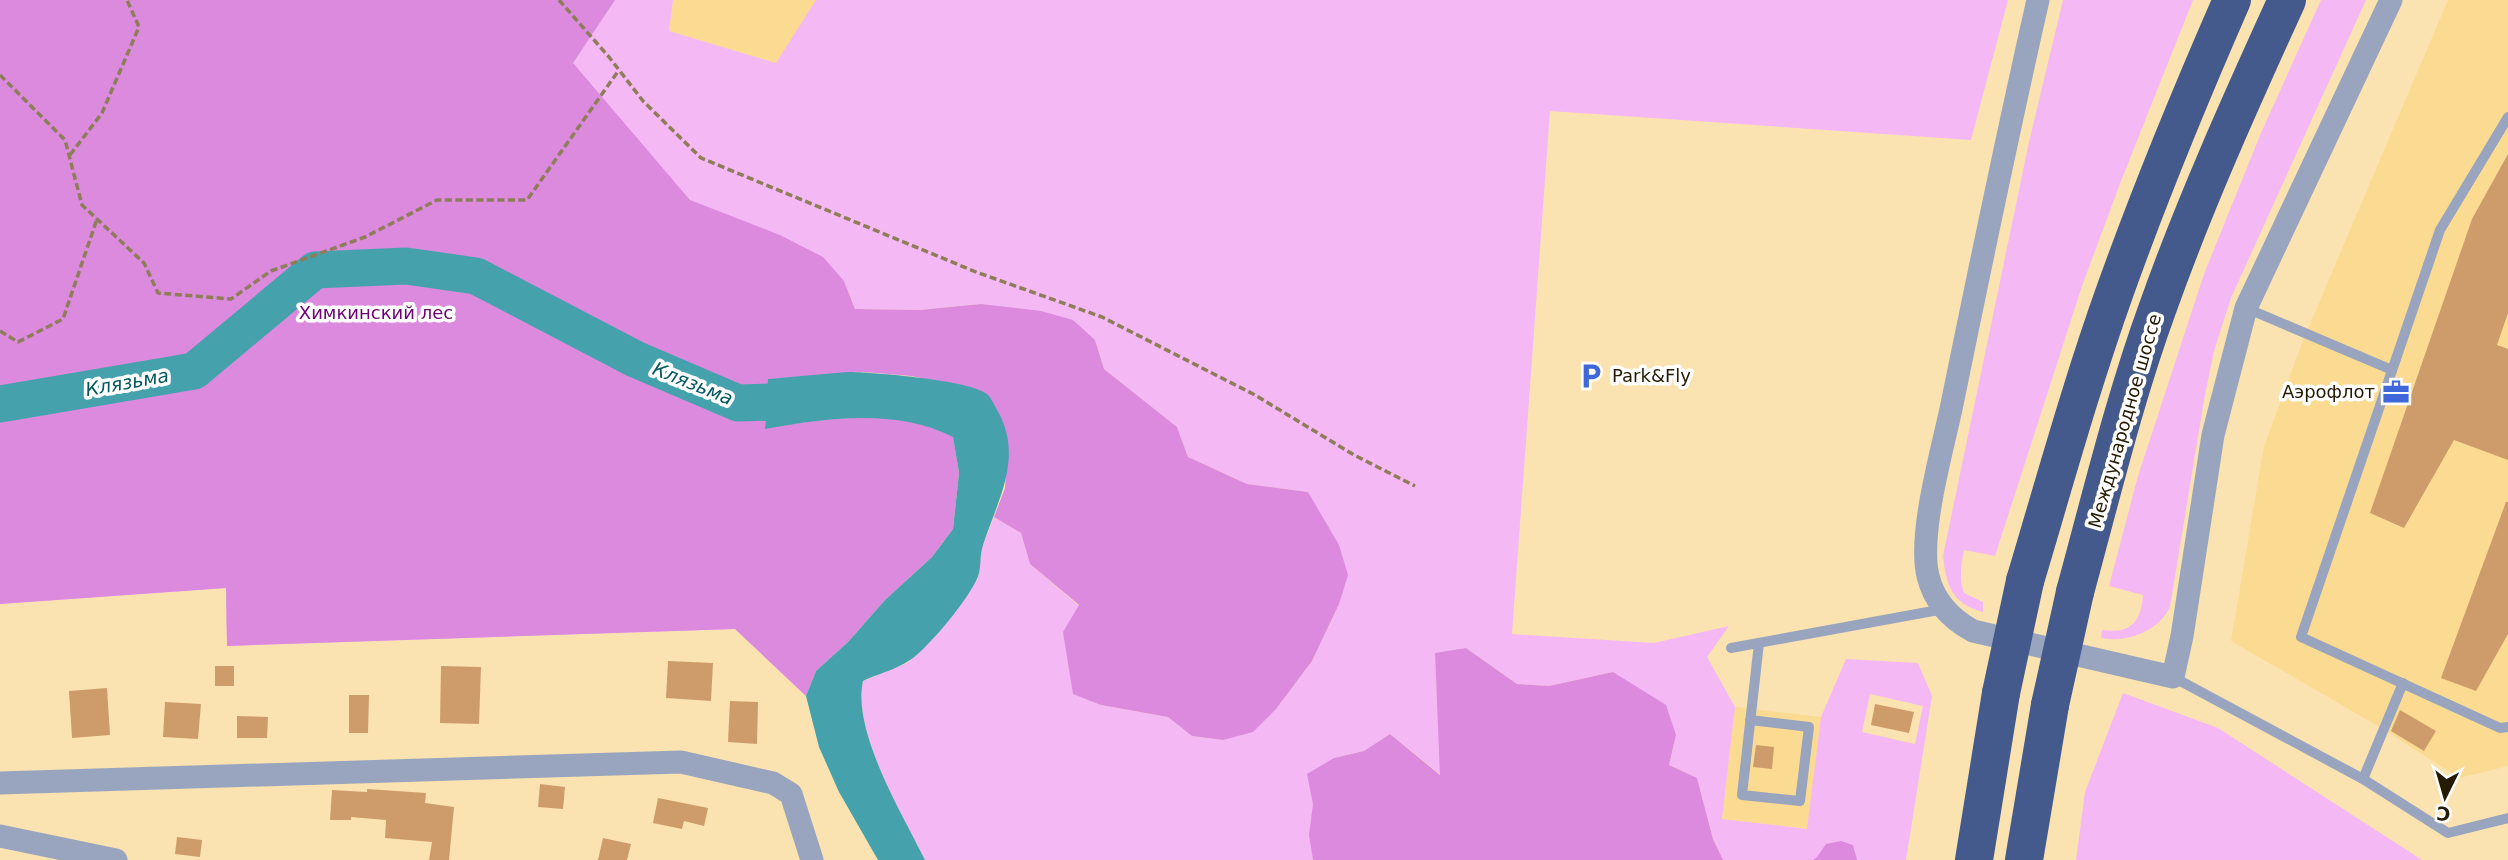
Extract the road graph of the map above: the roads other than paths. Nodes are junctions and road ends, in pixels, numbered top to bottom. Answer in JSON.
{"nodes":[{"id":1,"x":2038,"y":0,"type":"edge"},
{"id":2,"x":2232,"y":0,"type":"edge"},
{"id":3,"x":2287,"y":0,"type":"edge"},
{"id":4,"x":2391,"y":0,"type":"edge"},
{"id":5,"x":2508,"y":117,"type":"edge"},
{"id":6,"x":2246,"y":308,"type":"junction"},
{"id":7,"x":2392,"y":370,"type":"junction"},
{"id":8,"x":1944,"y":609,"type":"junction"},
{"id":9,"x":1759,"y":643,"type":"junction"},
{"id":10,"x":1731,"y":648,"type":"dead end"},
{"id":11,"x":2173,"y":677,"type":"junction"},
{"id":12,"x":2403,"y":683,"type":"junction"},
{"id":13,"x":1751,"y":720,"type":"junction"},
{"id":14,"x":2508,"y":727,"type":"edge"},
{"id":15,"x":2363,"y":779,"type":"junction"},
{"id":16,"x":0,"y":783,"type":"edge"},
{"id":17,"x":2508,"y":818,"type":"edge"},
{"id":18,"x":0,"y":836,"type":"edge"},
{"id":19,"x":116,"y":860,"type":"edge"},
{"id":20,"x":812,"y":860,"type":"edge"},
{"id":21,"x":1974,"y":860,"type":"edge"},
{"id":22,"x":2024,"y":860,"type":"edge"}],
"edges":[{"from":1,"to":8,"type":"street"},
{"from":2,"to":21,"type":"highway","bridge":true},
{"from":3,"to":22,"type":"highway","name":"Международное шоссе","bridge":true},
{"from":4,"to":6,"type":"street"},
{"from":5,"to":7,"type":"lane"},
{"from":6,"to":7,"type":"lane"},
{"from":6,"to":11,"type":"street"},
{"from":7,"to":12,"type":"lane"},
{"from":8,"to":9,"type":"lane"},
{"from":8,"to":11,"type":"street"},
{"from":9,"to":10,"type":"lane"},
{"from":9,"to":13,"type":"lane"},
{"from":11,"to":15,"type":"lane"},
{"from":12,"to":14,"type":"lane"},
{"from":12,"to":15,"type":"lane"},
{"from":13,"to":13,"type":"lane"},
{"from":15,"to":17,"type":"lane"},
{"from":16,"to":20,"type":"street"},
{"from":18,"to":19,"type":"street"}]}
